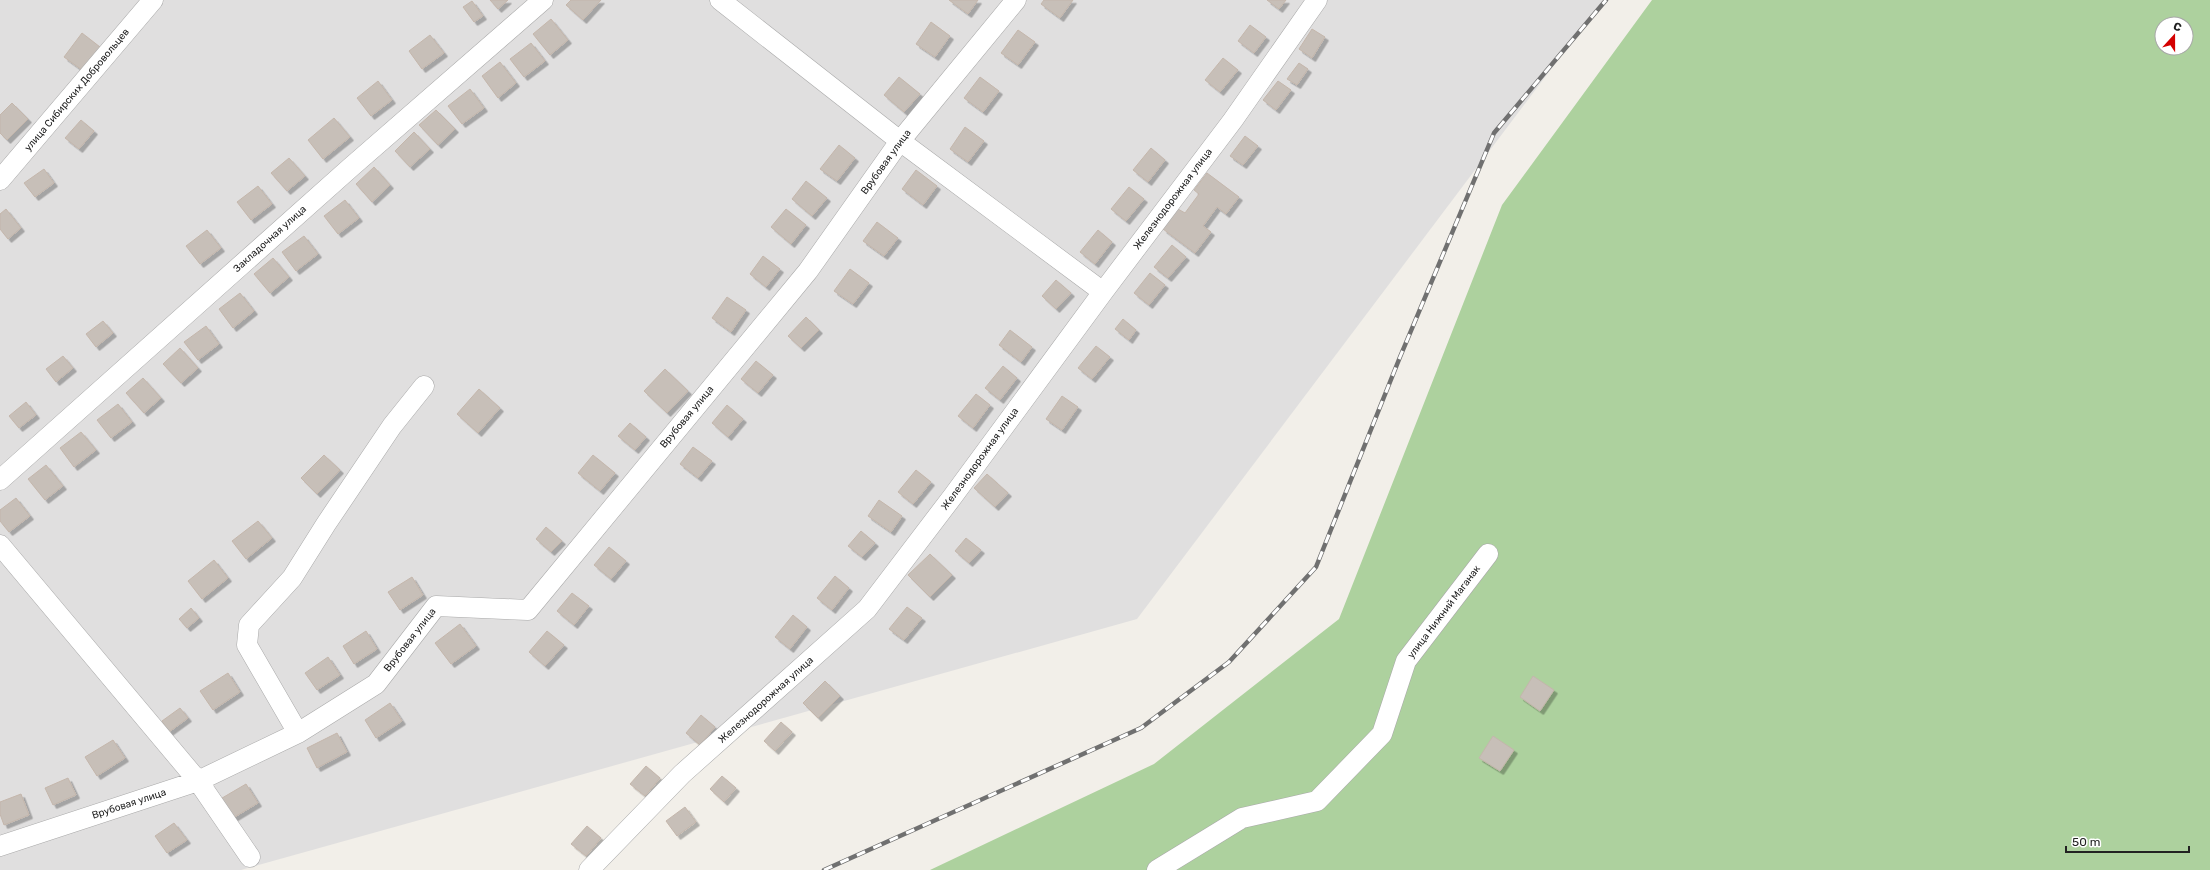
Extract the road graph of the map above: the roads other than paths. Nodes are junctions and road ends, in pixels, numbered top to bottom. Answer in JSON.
{"nodes":[{"id":1,"x":153,"y":0,"type":"edge"},
{"id":2,"x":543,"y":0,"type":"edge"},
{"id":3,"x":720,"y":0,"type":"edge"},
{"id":4,"x":1016,"y":0,"type":"edge"},
{"id":5,"x":1317,"y":0,"type":"edge"},
{"id":6,"x":900,"y":142,"type":"junction"},
{"id":7,"x":0,"y":180,"type":"edge"},
{"id":8,"x":1102,"y":292,"type":"junction"},
{"id":9,"x":424,"y":386,"type":"dead end"},
{"id":10,"x":0,"y":480,"type":"edge"},
{"id":11,"x":0,"y":545,"type":"edge"},
{"id":12,"x":1488,"y":554,"type":"dead end"},
{"id":13,"x":298,"y":733,"type":"junction"},
{"id":14,"x":198,"y":781,"type":"junction"},
{"id":15,"x":0,"y":846,"type":"edge"},
{"id":16,"x":250,"y":856,"type":"dead end"},
{"id":17,"x":589,"y":870,"type":"edge"},
{"id":18,"x":1157,"y":870,"type":"edge"}],
"edges":[{"from":1,"to":7,"type":"street","name":"улица Сибирских Добровольцев"},
{"from":2,"to":10,"type":"street","name":"Закладочная улица"},
{"from":3,"to":6,"type":"street"},
{"from":4,"to":6,"type":"street","name":"Врубовая улица"},
{"from":5,"to":8,"type":"street","name":"Железнодорожная улица"},
{"from":6,"to":8,"type":"street"},
{"from":6,"to":13,"type":"street","name":"Врубовая улица"},
{"from":8,"to":17,"type":"street","name":"Железнодорожная улица"},
{"from":9,"to":13,"type":"street"},
{"from":11,"to":14,"type":"street"},
{"from":12,"to":18,"type":"street","name":"улица Нижний Маганак"},
{"from":13,"to":14,"type":"street","name":"Врубовая улица"},
{"from":14,"to":15,"type":"street","name":"Врубовая улица"},
{"from":14,"to":16,"type":"street"}]}
